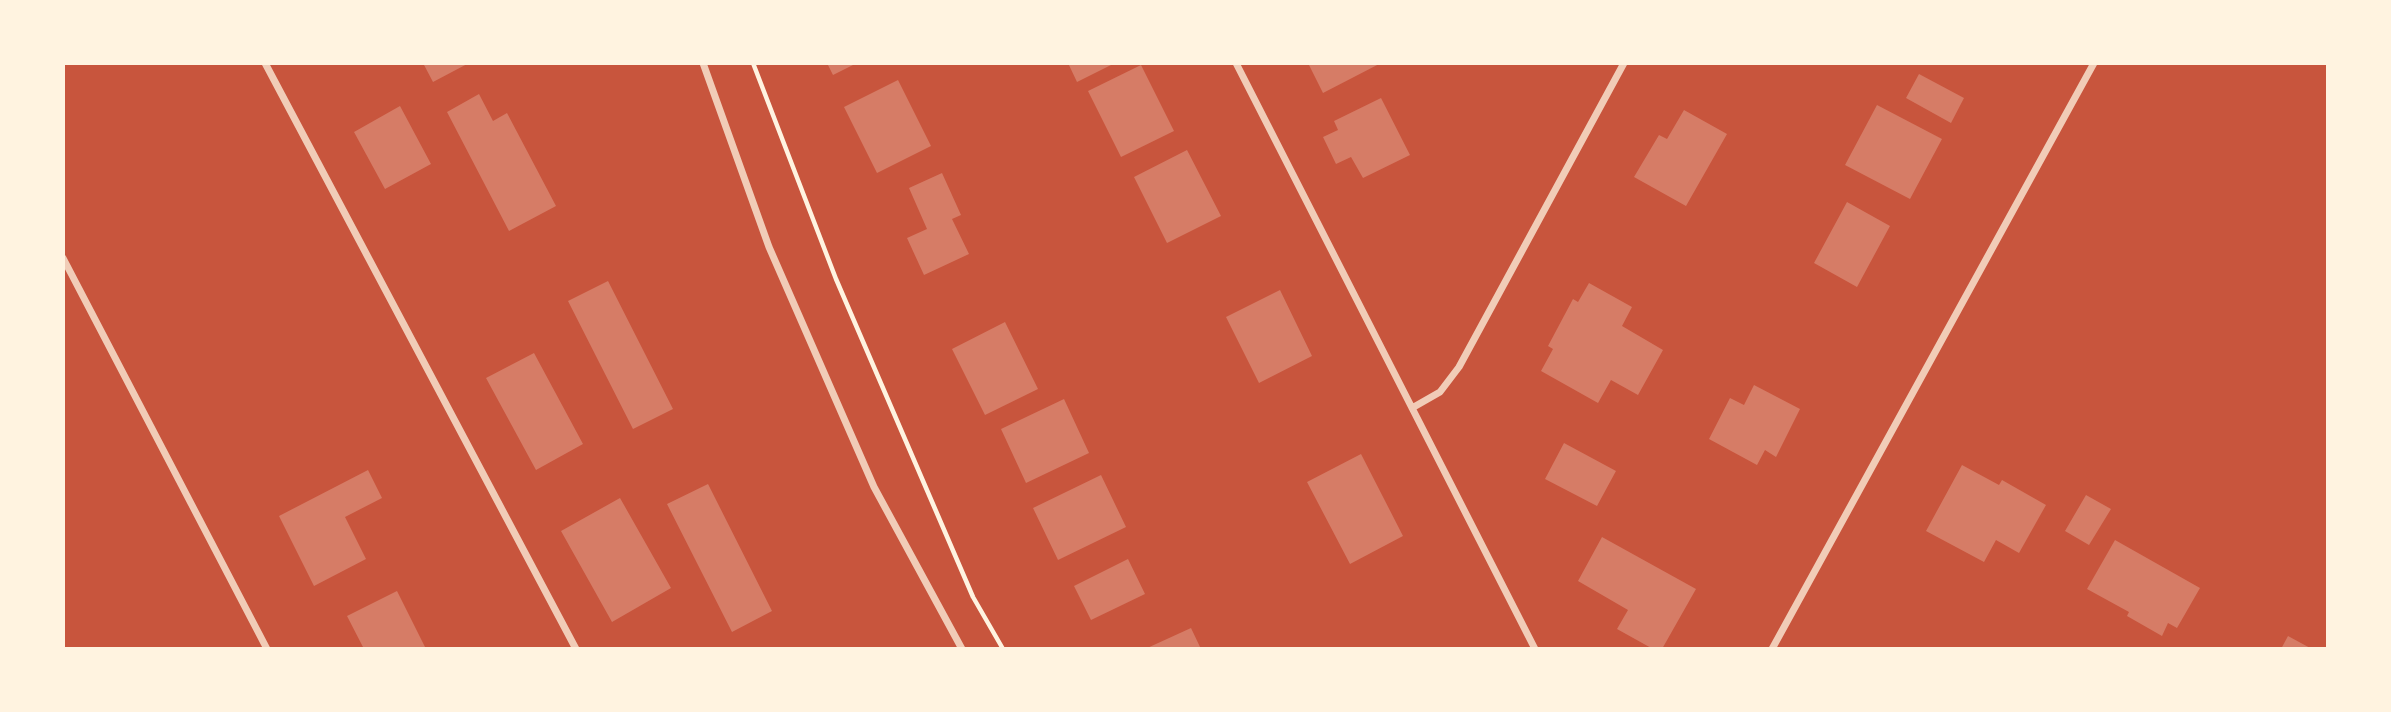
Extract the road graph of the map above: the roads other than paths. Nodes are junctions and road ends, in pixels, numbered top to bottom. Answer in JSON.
{"nodes":[{"id":1,"x":265,"y":63,"type":"edge"},
{"id":2,"x":703,"y":63,"type":"edge"},
{"id":3,"x":1236,"y":63,"type":"edge"},
{"id":4,"x":1624,"y":63,"type":"edge"},
{"id":5,"x":2094,"y":63,"type":"edge"},
{"id":6,"x":63,"y":258,"type":"edge"},
{"id":7,"x":1412,"y":408,"type":"junction"},
{"id":8,"x":267,"y":649,"type":"edge"},
{"id":9,"x":576,"y":649,"type":"edge"},
{"id":10,"x":962,"y":649,"type":"edge"},
{"id":11,"x":1535,"y":649,"type":"edge"},
{"id":12,"x":1772,"y":649,"type":"edge"}],
"edges":[{"from":1,"to":9,"type":"street"},
{"from":2,"to":10,"type":"street"},
{"from":3,"to":7,"type":"street"},
{"from":4,"to":7,"type":"street"},
{"from":5,"to":12,"type":"street"},
{"from":6,"to":8,"type":"street"},
{"from":7,"to":11,"type":"street"}]}
